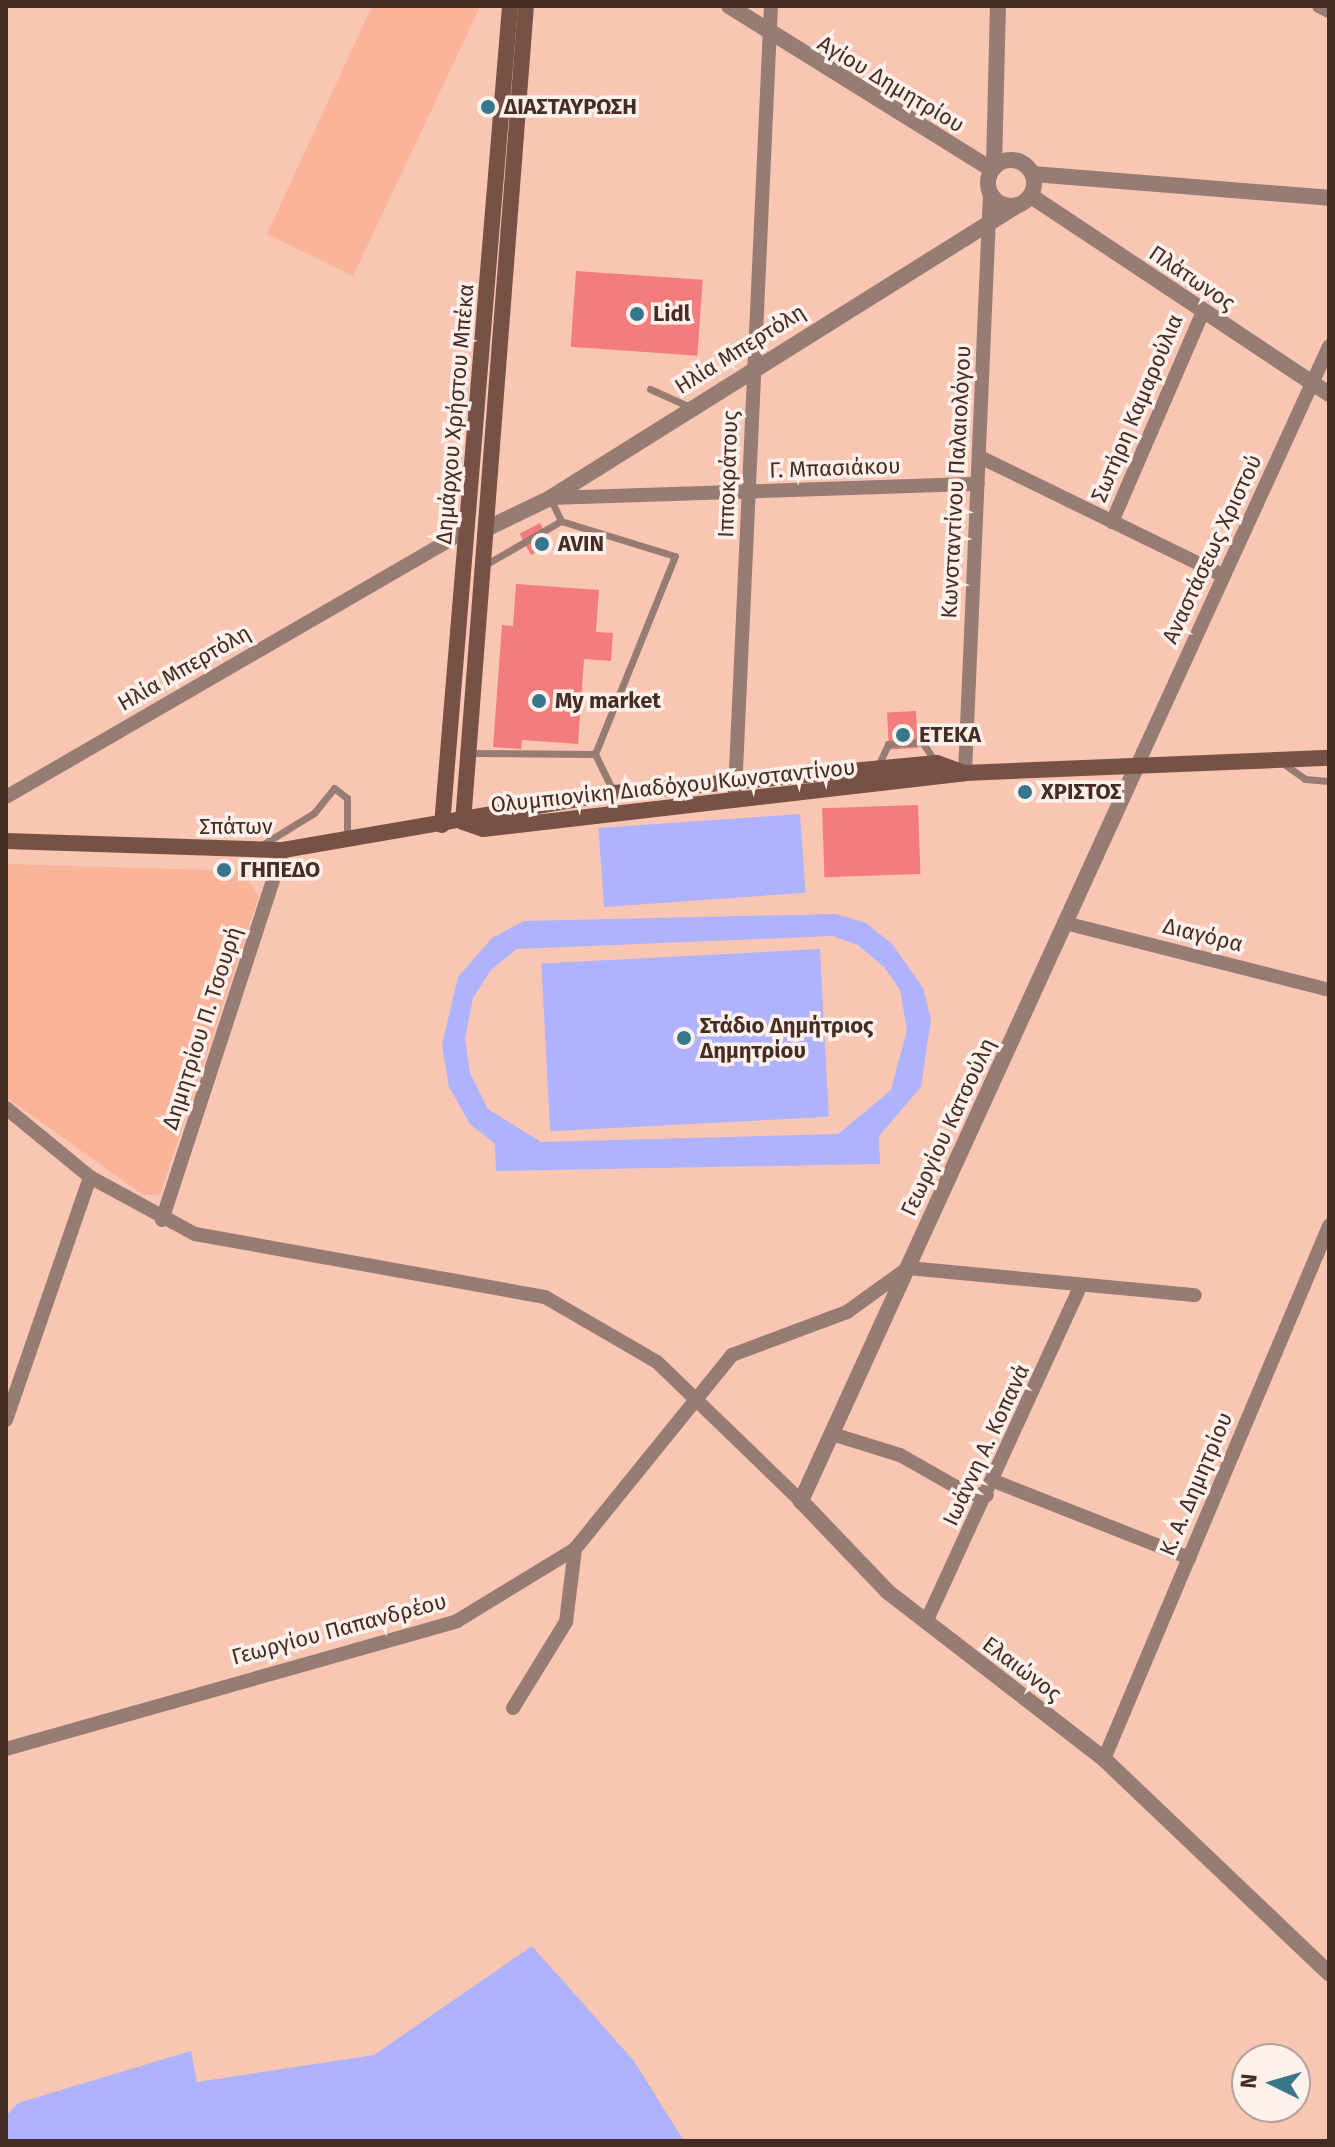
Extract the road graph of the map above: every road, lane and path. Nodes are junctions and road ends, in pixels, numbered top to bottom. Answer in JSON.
{"nodes":[{"id":1,"x":510,"y":6,"type":"edge"},
{"id":2,"x":526,"y":6,"type":"edge"},
{"id":3,"x":729,"y":6,"type":"edge"},
{"id":4,"x":771,"y":6,"type":"edge"},
{"id":5,"x":998,"y":6,"type":"edge"},
{"id":6,"x":1319,"y":6,"type":"edge"},
{"id":7,"x":1329,"y":11,"type":"edge"},
{"id":8,"x":771,"y":37,"type":"junction"},
{"id":9,"x":993,"y":169,"type":"junction"},
{"id":10,"x":1033,"y":174,"type":"junction"},
{"id":11,"x":990,"y":193,"type":"junction"},
{"id":12,"x":1329,"y":198,"type":"edge"},
{"id":13,"x":1025,"y":200,"type":"junction"},
{"id":14,"x":988,"y":224,"type":"junction"},
{"id":15,"x":1203,"y":312,"type":"junction"},
{"id":16,"x":1329,"y":346,"type":"edge"},
{"id":17,"x":754,"y":365,"type":"junction"},
{"id":18,"x":1312,"y":383,"type":"junction"},
{"id":19,"x":650,"y":389,"type":"dead end"},
{"id":20,"x":1329,"y":394,"type":"edge"},
{"id":21,"x":690,"y":407,"type":"junction"},
{"id":22,"x":980,"y":457,"type":"junction"},
{"id":23,"x":978,"y":484,"type":"junction"},
{"id":24,"x":750,"y":493,"type":"junction"},
{"id":25,"x":550,"y":498,"type":"junction"},
{"id":26,"x":561,"y":521,"type":"junction"},
{"id":27,"x":1112,"y":522,"type":"junction"},
{"id":28,"x":486,"y":529,"type":"junction"},
{"id":29,"x":467,"y":530,"type":"junction"},
{"id":30,"x":483,"y":566,"type":"junction"},
{"id":31,"x":1224,"y":576,"type":"junction"},
{"id":32,"x":469,"y":753,"type":"junction"},
{"id":33,"x":595,"y":754,"type":"junction"},
{"id":34,"x":1329,"y":758,"type":"edge"},
{"id":35,"x":1280,"y":761,"type":"junction"},
{"id":36,"x":1135,"y":770,"type":"junction"},
{"id":37,"x":965,"y":773,"type":"junction"},
{"id":38,"x":735,"y":779,"type":"junction"},
{"id":39,"x":1329,"y":781,"type":"edge"},
{"id":40,"x":614,"y":793,"type":"junction"},
{"id":41,"x":6,"y":797,"type":"edge"},
{"id":42,"x":734,"y":800,"type":"junction"},
{"id":43,"x":463,"y":822,"type":"junction"},
{"id":44,"x":442,"y":825,"type":"junction"},
{"id":45,"x":6,"y":841,"type":"edge"},
{"id":46,"x":347,"y":841,"type":"junction"},
{"id":47,"x":283,"y":850,"type":"junction"},
{"id":48,"x":250,"y":852,"type":"junction"},
{"id":49,"x":1065,"y":923,"type":"junction"},
{"id":50,"x":1329,"y":990,"type":"edge"},
{"id":51,"x":7,"y":1113,"type":"edge"},
{"id":52,"x":90,"y":1177,"type":"junction"},
{"id":53,"x":162,"y":1220,"type":"junction"},
{"id":54,"x":1329,"y":1226,"type":"edge"},
{"id":55,"x":908,"y":1268,"type":"junction"},
{"id":56,"x":1081,"y":1285,"type":"junction"},
{"id":57,"x":1195,"y":1295,"type":"dead end"},
{"id":58,"x":694,"y":1395,"type":"junction"},
{"id":59,"x":6,"y":1420,"type":"edge"},
{"id":60,"x":832,"y":1434,"type":"junction"},
{"id":61,"x":994,"y":1481,"type":"junction"},
{"id":62,"x":987,"y":1495,"type":"junction"},
{"id":63,"x":801,"y":1501,"type":"junction"},
{"id":64,"x":575,"y":1549,"type":"junction"},
{"id":65,"x":1189,"y":1558,"type":"junction"},
{"id":66,"x":926,"y":1622,"type":"junction"},
{"id":67,"x":513,"y":1708,"type":"dead end"},
{"id":68,"x":6,"y":1749,"type":"edge"},
{"id":69,"x":1104,"y":1759,"type":"junction"},
{"id":70,"x":1329,"y":1973,"type":"edge"}],
"edges":[{"from":1,"to":29,"type":"main road","name":"Δημάρχου Χρήστου Μπέκα"},
{"from":2,"to":28,"type":"main road","name":"Δημάρχου Χρήστου Μπέκα"},
{"from":3,"to":8,"type":"street","name":"Αγίου Δημητρίου"},
{"from":4,"to":8,"type":"street","name":"Ιπποκράτους"},
{"from":5,"to":9,"type":"street"},
{"from":6,"to":7,"type":"street"},
{"from":8,"to":9,"type":"street","name":"Αγίου Δημητρίου"},
{"from":8,"to":17,"type":"street","name":"Ιπποκράτους"},
{"from":9,"to":10,"type":"street"},
{"from":9,"to":11,"type":"street"},
{"from":10,"to":12,"type":"street"},
{"from":10,"to":13,"type":"street"},
{"from":11,"to":13,"type":"street","name":"Πλάτωνος"},
{"from":11,"to":14,"type":"street","name":"Κωνσταντίνου Παλαιολόγου"},
{"from":13,"to":14,"type":"street","name":"Ηλία Μπερτόλη"},
{"from":13,"to":15,"type":"street","name":"Πλάτωνος"},
{"from":14,"to":17,"type":"street","name":"Ηλία Μπερτόλη"},
{"from":14,"to":22,"type":"street","name":"Κωνσταντίνου Παλαιολόγου"},
{"from":15,"to":18,"type":"street","name":"Πλάτωνος"},
{"from":15,"to":27,"type":"street","name":"Σωτήρη Καμαρούλια"},
{"from":16,"to":18,"type":"street","name":"Αναστάσεως Χριστού"},
{"from":17,"to":21,"type":"street","name":"Ηλία Μπερτόλη"},
{"from":17,"to":24,"type":"street","name":"Ιπποκράτους"},
{"from":18,"to":20,"type":"street","name":"Πλάτωνος"},
{"from":18,"to":31,"type":"street","name":"Αναστάσεως Χριστού"},
{"from":19,"to":21,"type":"lane"},
{"from":21,"to":25,"type":"street","name":"Ηλία Μπερτόλη"},
{"from":22,"to":23,"type":"street","name":"Κωνσταντίνου Παλαιολόγου"},
{"from":22,"to":27,"type":"street"},
{"from":23,"to":24,"type":"street","name":"Γ. Μπασιάκου"},
{"from":23,"to":37,"type":"street","name":"Κωνσταντίνου Παλαιολόγου"},
{"from":24,"to":25,"type":"street","name":"Γ. Μπασιάκου"},
{"from":24,"to":38,"type":"street","name":"Ιπποκράτους"},
{"from":25,"to":26,"type":"lane"},
{"from":25,"to":28,"type":"street","name":"Ηλία Μπερτόλη"},
{"from":26,"to":30,"type":"lane"},
{"from":26,"to":33,"type":"lane"},
{"from":27,"to":31,"type":"street"},
{"from":28,"to":30,"type":"main road","name":"Δημάρχου Χρήστου Μπέκα"},
{"from":29,"to":41,"type":"street","name":"Ηλία Μπερτόλη"},
{"from":29,"to":44,"type":"main road","name":"Δημάρχου Χρήστου Μπέκα"},
{"from":30,"to":32,"type":"main road","name":"Δημάρχου Χρήστου Μπέκα"},
{"from":31,"to":36,"type":"street","name":"Αναστάσεως Χριστού"},
{"from":32,"to":33,"type":"lane"},
{"from":32,"to":43,"type":"main road","name":"Δημάρχου Χρήστου Μπέκα"},
{"from":33,"to":40,"type":"lane"},
{"from":34,"to":35,"type":"main road","name":"Ολυμπιονίκη Διαδόχου Κωνσταντίνου"},
{"from":35,"to":36,"type":"main road","name":"Ολυμπιονίκη Διαδόχου Κωνσταντίνου"},
{"from":35,"to":39,"type":"lane"},
{"from":36,"to":37,"type":"main road","name":"Ολυμπιονίκη Διαδόχου Κωνσταντίνου"},
{"from":36,"to":49,"type":"street","name":"Γεωργίου Κατσούλη"},
{"from":37,"to":38,"type":"main road","name":"Ολυμπιονίκη Διαδόχου Κωνσταντίνου"},
{"from":37,"to":42,"type":"main road","name":"Ολυμπιονίκη Διαδόχου Κωνσταντίνου"},
{"from":38,"to":40,"type":"main road","name":"Ολυμπιονίκη Διαδόχου Κωνσταντίνου"},
{"from":38,"to":42,"type":"street","name":"Ιπποκράτους"},
{"from":40,"to":43,"type":"main road","name":"Ολυμπιονίκη Διαδόχου Κωνσταντίνου"},
{"from":42,"to":43,"type":"main road","name":"Ολυμπιονίκη Διαδόχου Κωνσταντίνου"},
{"from":43,"to":44,"type":"main road","name":"Σπάτων"},
{"from":44,"to":46,"type":"main road","name":"Σπάτων"},
{"from":45,"to":48,"type":"main road","name":"Σπάτων"},
{"from":46,"to":47,"type":"main road","name":"Σπάτων"},
{"from":46,"to":48,"type":"lane"},
{"from":47,"to":48,"type":"main road","name":"Σπάτων"},
{"from":47,"to":53,"type":"street","name":"Δημητρίου Π. Τσουρή"},
{"from":49,"to":50,"type":"street","name":"Διαγόρα"},
{"from":49,"to":55,"type":"street","name":"Γεωργίου Κατσούλη"},
{"from":51,"to":52,"type":"street","name":"Ελαιώνος"},
{"from":52,"to":53,"type":"street","name":"Ελαιώνος"},
{"from":52,"to":59,"type":"street"},
{"from":53,"to":58,"type":"street","name":"Ελαιώνος"},
{"from":54,"to":65,"type":"street","name":"Κ. Α. Δημητρίου"},
{"from":55,"to":56,"type":"street"},
{"from":55,"to":58,"type":"street","name":"Γεωργίου Παπανδρέου"},
{"from":55,"to":60,"type":"street","name":"Γεωργίου Κατσούλη"},
{"from":56,"to":57,"type":"street"},
{"from":56,"to":61,"type":"street","name":"Ιωάννη Α. Κοπανά"},
{"from":58,"to":63,"type":"street","name":"Ελαιώνος"},
{"from":58,"to":64,"type":"street","name":"Γεωργίου Παπανδρέου"},
{"from":60,"to":62,"type":"street"},
{"from":60,"to":63,"type":"street","name":"Γεωργίου Κατσούλη"},
{"from":61,"to":62,"type":"street","name":"Ιωάννη Α. Κοπανά"},
{"from":61,"to":65,"type":"street"},
{"from":62,"to":66,"type":"street","name":"Ιωάννη Α. Κοπανά"},
{"from":63,"to":66,"type":"street","name":"Ελαιώνος"},
{"from":64,"to":67,"type":"street"},
{"from":64,"to":68,"type":"street","name":"Γεωργίου Παπανδρέου"},
{"from":65,"to":69,"type":"street","name":"Κ. Α. Δημητρίου"},
{"from":66,"to":69,"type":"street","name":"Ελαιώνος"},
{"from":69,"to":70,"type":"street","name":"Ελαιώνος"}]}
